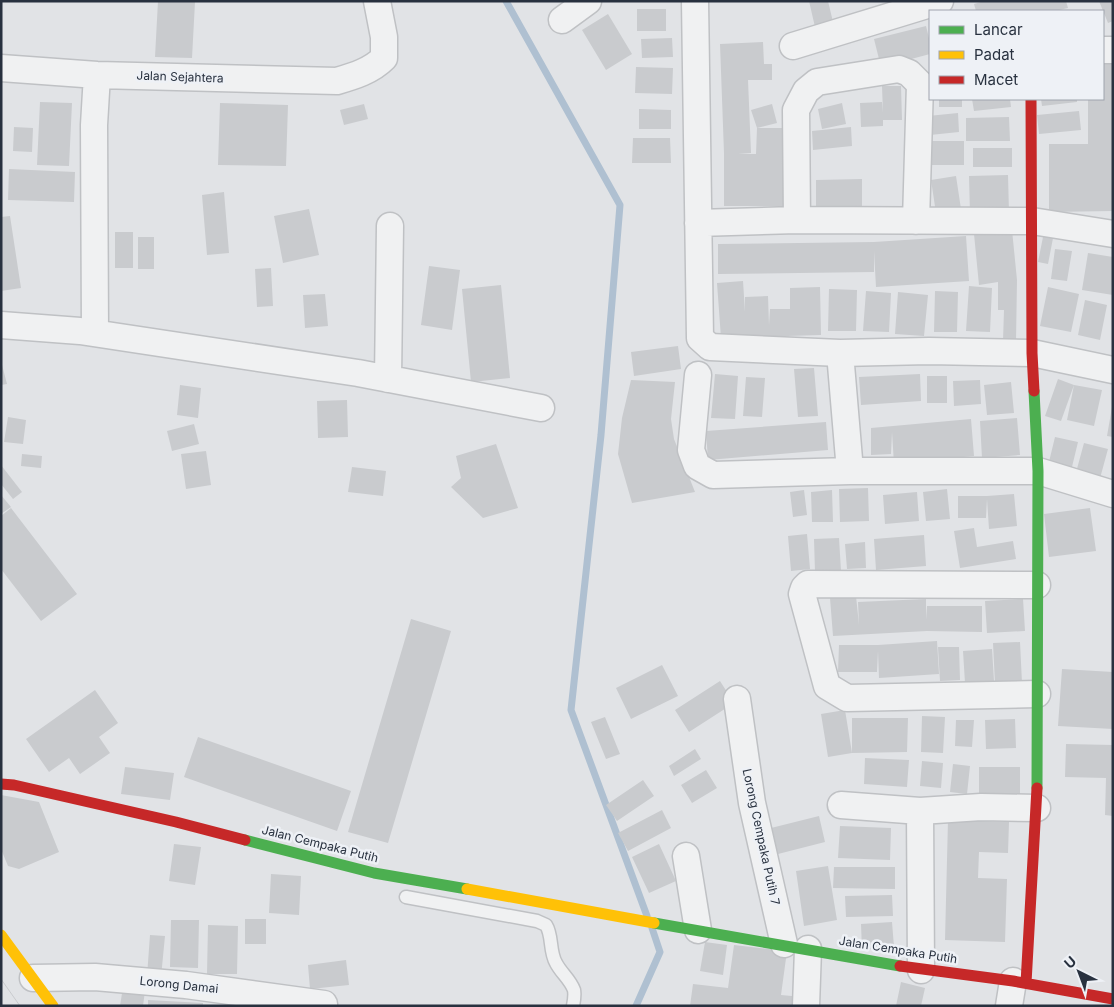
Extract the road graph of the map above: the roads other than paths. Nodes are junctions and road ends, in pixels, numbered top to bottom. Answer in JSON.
{"nodes":[{"id":1,"x":377,"y":1,"type":"edge"},
{"id":2,"x":588,"y":1,"type":"edge"},
{"id":3,"x":696,"y":1,"type":"edge"},
{"id":4,"x":940,"y":1,"type":"edge"},
{"id":5,"x":562,"y":20,"type":"dead end"},
{"id":6,"x":793,"y":46,"type":"dead end"},
{"id":7,"x":1,"y":68,"type":"edge"},
{"id":8,"x":97,"y":75,"type":"junction"},
{"id":9,"x":1031,"y":100,"type":"edge"},
{"id":10,"x":797,"y":220,"type":"junction"},
{"id":11,"x":916,"y":221,"type":"junction"},
{"id":12,"x":1032,"y":221,"type":"junction"},
{"id":13,"x":698,"y":223,"type":"junction"},
{"id":14,"x":390,"y":226,"type":"dead end"},
{"id":15,"x":1113,"y":234,"type":"edge"},
{"id":16,"x":1,"y":325,"type":"edge"},
{"id":17,"x":95,"y":333,"type":"junction"},
{"id":18,"x":840,"y":353,"type":"junction"},
{"id":19,"x":1032,"y":353,"type":"junction"},
{"id":20,"x":1113,"y":370,"type":"edge"},
{"id":21,"x":698,"y":375,"type":"dead end"},
{"id":22,"x":388,"y":379,"type":"junction"},
{"id":23,"x":541,"y":408,"type":"dead end"},
{"id":24,"x":850,"y":471,"type":"junction"},
{"id":25,"x":1038,"y":471,"type":"junction"},
{"id":26,"x":1113,"y":494,"type":"edge"},
{"id":27,"x":1038,"y":585,"type":"junction"},
{"id":28,"x":1037,"y":694,"type":"junction"},
{"id":29,"x":737,"y":699,"type":"dead end"},
{"id":30,"x":1,"y":784,"type":"edge"},
{"id":31,"x":841,"y":805,"type":"dead end"},
{"id":32,"x":1037,"y":808,"type":"junction"},
{"id":33,"x":920,"y":811,"type":"junction"},
{"id":34,"x":686,"y":856,"type":"dead end"},
{"id":35,"x":406,"y":897,"type":"dead end"},
{"id":36,"x":688,"y":928,"type":"junction"},
{"id":37,"x":1,"y":935,"type":"edge"},
{"id":38,"x":796,"y":947,"type":"junction"},
{"id":39,"x":921,"y":970,"type":"junction"},
{"id":40,"x":33,"y":978,"type":"junction"},
{"id":41,"x":1016,"y":990,"type":"edge"},
{"id":42,"x":1113,"y":999,"type":"edge"},
{"id":43,"x":324,"y":1004,"type":"dead end"},
{"id":44,"x":53,"y":1006,"type":"edge"},
{"id":45,"x":573,"y":1006,"type":"edge"},
{"id":46,"x":806,"y":1006,"type":"edge"}],
"edges":[{"from":1,"to":8,"type":"street","name":"Jalan Sejahtera"},
{"from":2,"to":5,"type":"street"},
{"from":3,"to":13,"type":"street"},
{"from":4,"to":6,"type":"street"},
{"from":7,"to":8,"type":"street","name":"Jalan Sejahtera"},
{"from":8,"to":17,"type":"street"},
{"from":9,"to":12,"type":"main road"},
{"from":10,"to":11,"type":"street"},
{"from":10,"to":11,"type":"street"},
{"from":10,"to":13,"type":"street"},
{"from":11,"to":12,"type":"street"},
{"from":12,"to":15,"type":"street"},
{"from":12,"to":19,"type":"main road"},
{"from":13,"to":18,"type":"street"},
{"from":14,"to":22,"type":"street"},
{"from":16,"to":17,"type":"street"},
{"from":17,"to":22,"type":"street"},
{"from":18,"to":19,"type":"street"},
{"from":18,"to":24,"type":"street"},
{"from":19,"to":20,"type":"street"},
{"from":19,"to":25,"type":"main road"},
{"from":21,"to":24,"type":"street"},
{"from":22,"to":23,"type":"street"},
{"from":24,"to":25,"type":"street"},
{"from":25,"to":26,"type":"street"},
{"from":25,"to":27,"type":"main road"},
{"from":27,"to":28,"type":"main road"},
{"from":27,"to":28,"type":"street"},
{"from":28,"to":32,"type":"main road"},
{"from":29,"to":38,"type":"street","name":"Lorong Cempaka Putih 7"},
{"from":30,"to":36,"type":"main road","name":"Jalan Cempaka Putih"},
{"from":31,"to":33,"type":"street"},
{"from":32,"to":33,"type":"street"},
{"from":32,"to":41,"type":"main road"},
{"from":33,"to":39,"type":"street"},
{"from":34,"to":36,"type":"street"},
{"from":35,"to":45,"type":"lane"},
{"from":36,"to":38,"type":"main road","name":"Jalan Cempaka Putih"},
{"from":37,"to":40,"type":"main road"},
{"from":38,"to":39,"type":"main road","name":"Jalan Cempaka Putih"},
{"from":38,"to":46,"type":"street","name":"Lorong Cempaka Putih 7"},
{"from":39,"to":41,"type":"main road","name":"Jalan Cempaka Putih"},
{"from":40,"to":43,"type":"street","name":"Lorong Damai"},
{"from":40,"to":44,"type":"main road"},
{"from":41,"to":42,"type":"main road","name":"Jalan Cempaka Putih"}]}
